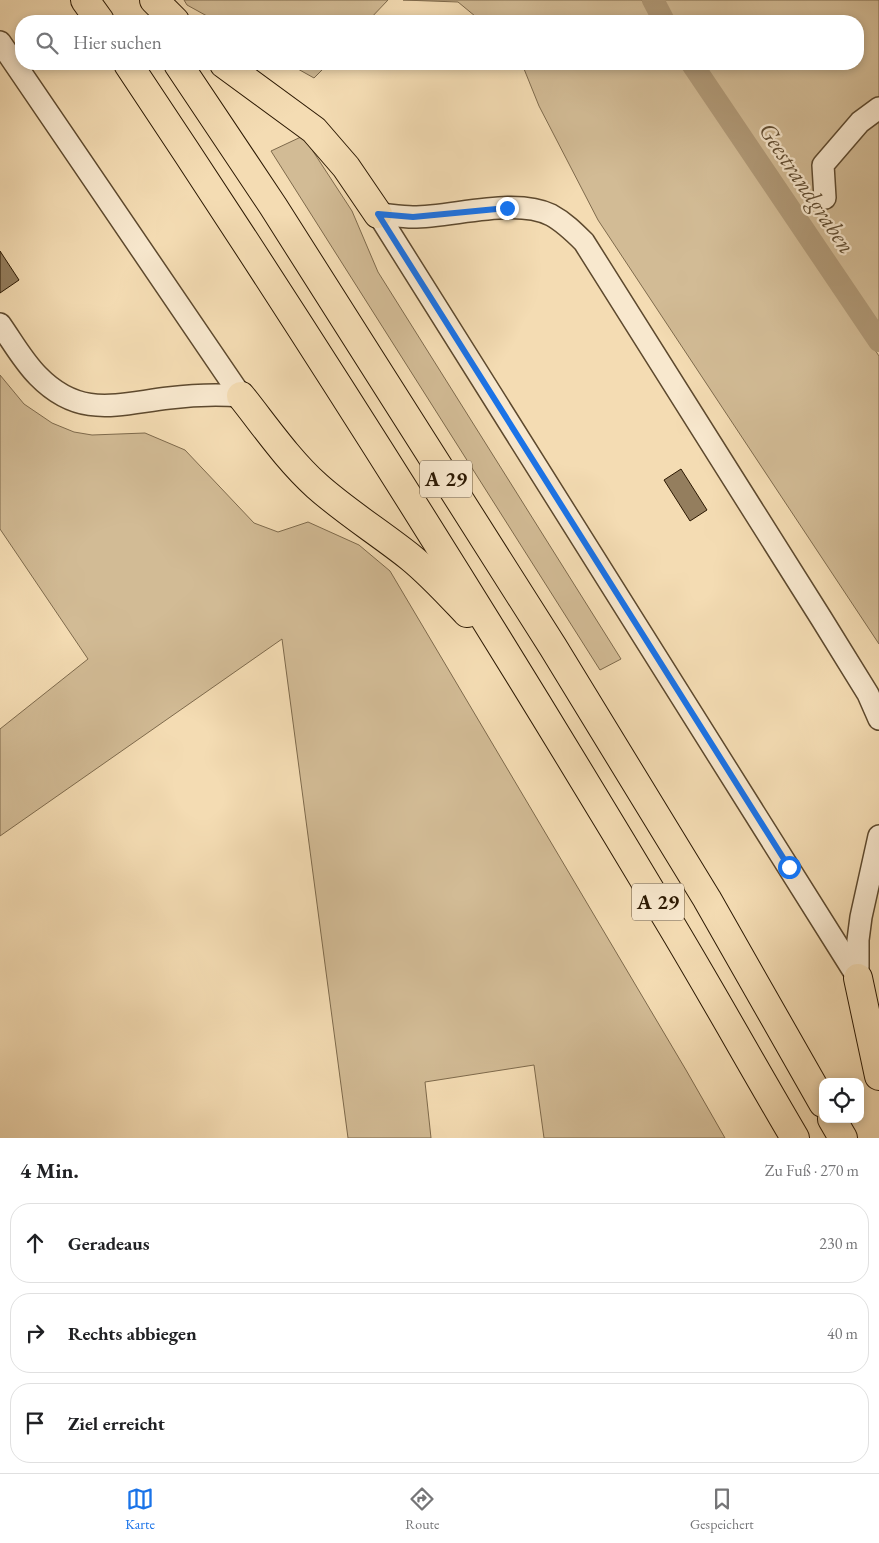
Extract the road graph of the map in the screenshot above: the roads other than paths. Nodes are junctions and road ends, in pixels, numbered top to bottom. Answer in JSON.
{"nodes":[{"id":1,"x":85,"y":0,"type":"edge"},
{"id":2,"x":135,"y":0,"type":"edge"},
{"id":3,"x":154,"y":0,"type":"edge"},
{"id":4,"x":96,"y":15,"type":"edge"},
{"id":5,"x":145,"y":15,"type":"edge"},
{"id":6,"x":169,"y":15,"type":"edge"},
{"id":7,"x":0,"y":42,"type":"edge"},
{"id":8,"x":15,"y":64,"type":"edge"},
{"id":9,"x":19,"y":70,"type":"edge"},
{"id":10,"x":132,"y":70,"type":"edge"},
{"id":11,"x":182,"y":70,"type":"edge"},
{"id":12,"x":232,"y":70,"type":"edge"},
{"id":13,"x":879,"y":108,"type":"edge"},
{"id":14,"x":825,"y":198,"type":"dead end"},
{"id":15,"x":378,"y":214,"type":"junction"},
{"id":16,"x":0,"y":324,"type":"edge"},
{"id":17,"x":241,"y":396,"type":"junction"},
{"id":18,"x":516,"y":668,"type":"junction"},
{"id":19,"x":879,"y":719,"type":"edge"},
{"id":20,"x":879,"y":836,"type":"edge"},
{"id":21,"x":858,"y":978,"type":"junction"},
{"id":22,"x":879,"y":1076,"type":"edge"},
{"id":23,"x":819,"y":1096,"type":"edge"},
{"id":24,"x":834,"y":1123,"type":"edge"},
{"id":25,"x":795,"y":1138,"type":"edge"},
{"id":26,"x":843,"y":1138,"type":"edge"}],
"edges":[{"from":1,"to":4,"type":"highway"},
{"from":2,"to":5,"type":"highway"},
{"from":3,"to":6,"type":"highway"},
{"from":7,"to":8,"type":"lane"},
{"from":9,"to":17,"type":"lane"},
{"from":10,"to":18,"type":"highway","number":"A 29"},
{"from":11,"to":23,"type":"highway","number":"A 29"},
{"from":12,"to":15,"type":"highway"},
{"from":13,"to":14,"type":"lane"},
{"from":15,"to":19,"type":"lane"},
{"from":15,"to":21,"type":"lane"},
{"from":16,"to":17,"type":"lane"},
{"from":17,"to":18,"type":"highway"},
{"from":18,"to":25,"type":"highway","number":"A 29"},
{"from":20,"to":21,"type":"lane"},
{"from":21,"to":22,"type":"highway"},
{"from":24,"to":26,"type":"highway"}]}
